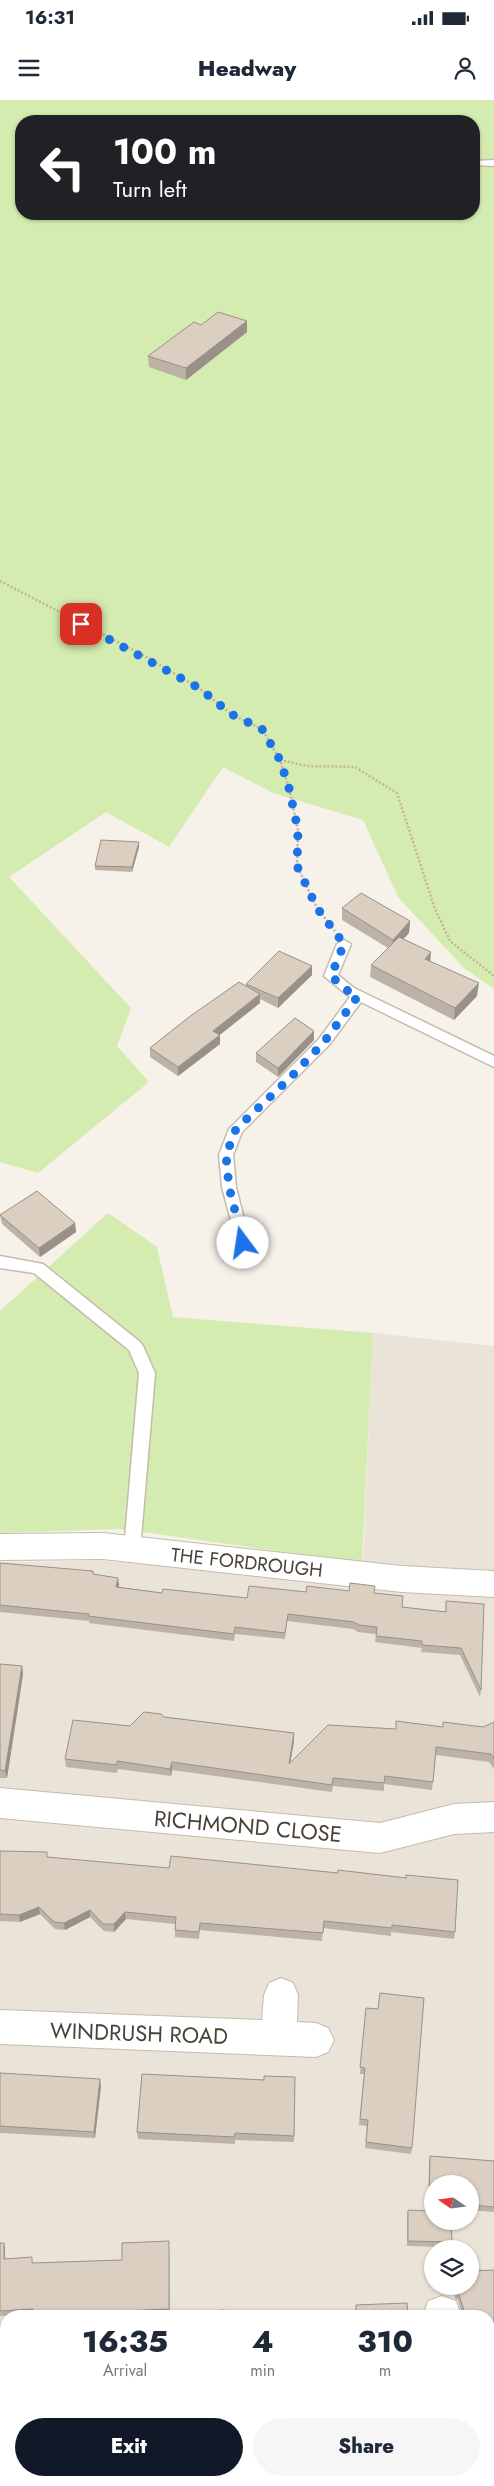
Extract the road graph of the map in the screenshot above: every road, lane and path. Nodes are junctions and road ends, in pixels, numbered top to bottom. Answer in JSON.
{"nodes":[{"id":1,"x":480,"y":163,"type":"edge"},
{"id":2,"x":494,"y":163,"type":"edge"},
{"id":3,"x":0,"y":581,"type":"edge"},
{"id":4,"x":280,"y":760,"type":"junction"},
{"id":5,"x":344,"y":944,"type":"joint"},
{"id":6,"x":494,"y":976,"type":"edge"},
{"id":7,"x":358,"y":996,"type":"junction"},
{"id":8,"x":494,"y":1062,"type":"edge"},
{"id":9,"x":243,"y":1243,"type":"dead end"},
{"id":10,"x":0,"y":1262,"type":"edge"},
{"id":11,"x":0,"y":1547,"type":"edge"},
{"id":12,"x":132,"y":1550,"type":"junction"},
{"id":13,"x":494,"y":1584,"type":"edge"},
{"id":14,"x":0,"y":1804,"type":"edge"},
{"id":15,"x":494,"y":1817,"type":"edge"},
{"id":16,"x":281,"y":1996,"type":"dead end"},
{"id":17,"x":0,"y":2027,"type":"edge"},
{"id":18,"x":279,"y":2038,"type":"junction"},
{"id":19,"x":316,"y":2040,"type":"dead end"}],
"edges":[{"from":1,"to":2,"type":"lane"},
{"from":3,"to":4,"type":"path"},
{"from":4,"to":5,"type":"path"},
{"from":4,"to":6,"type":"path"},
{"from":5,"to":7,"type":"lane"},
{"from":7,"to":8,"type":"lane"},
{"from":7,"to":9,"type":"lane"},
{"from":10,"to":12,"type":"lane"},
{"from":11,"to":12,"type":"street","name":"THE FORDROUGH"},
{"from":12,"to":13,"type":"street","name":"THE FORDROUGH"},
{"from":14,"to":15,"type":"street","name":"RICHMOND CLOSE"},
{"from":16,"to":18,"type":"street"},
{"from":17,"to":18,"type":"street","name":"WINDRUSH ROAD"},
{"from":18,"to":19,"type":"street","name":"WINDRUSH ROAD"}]}
